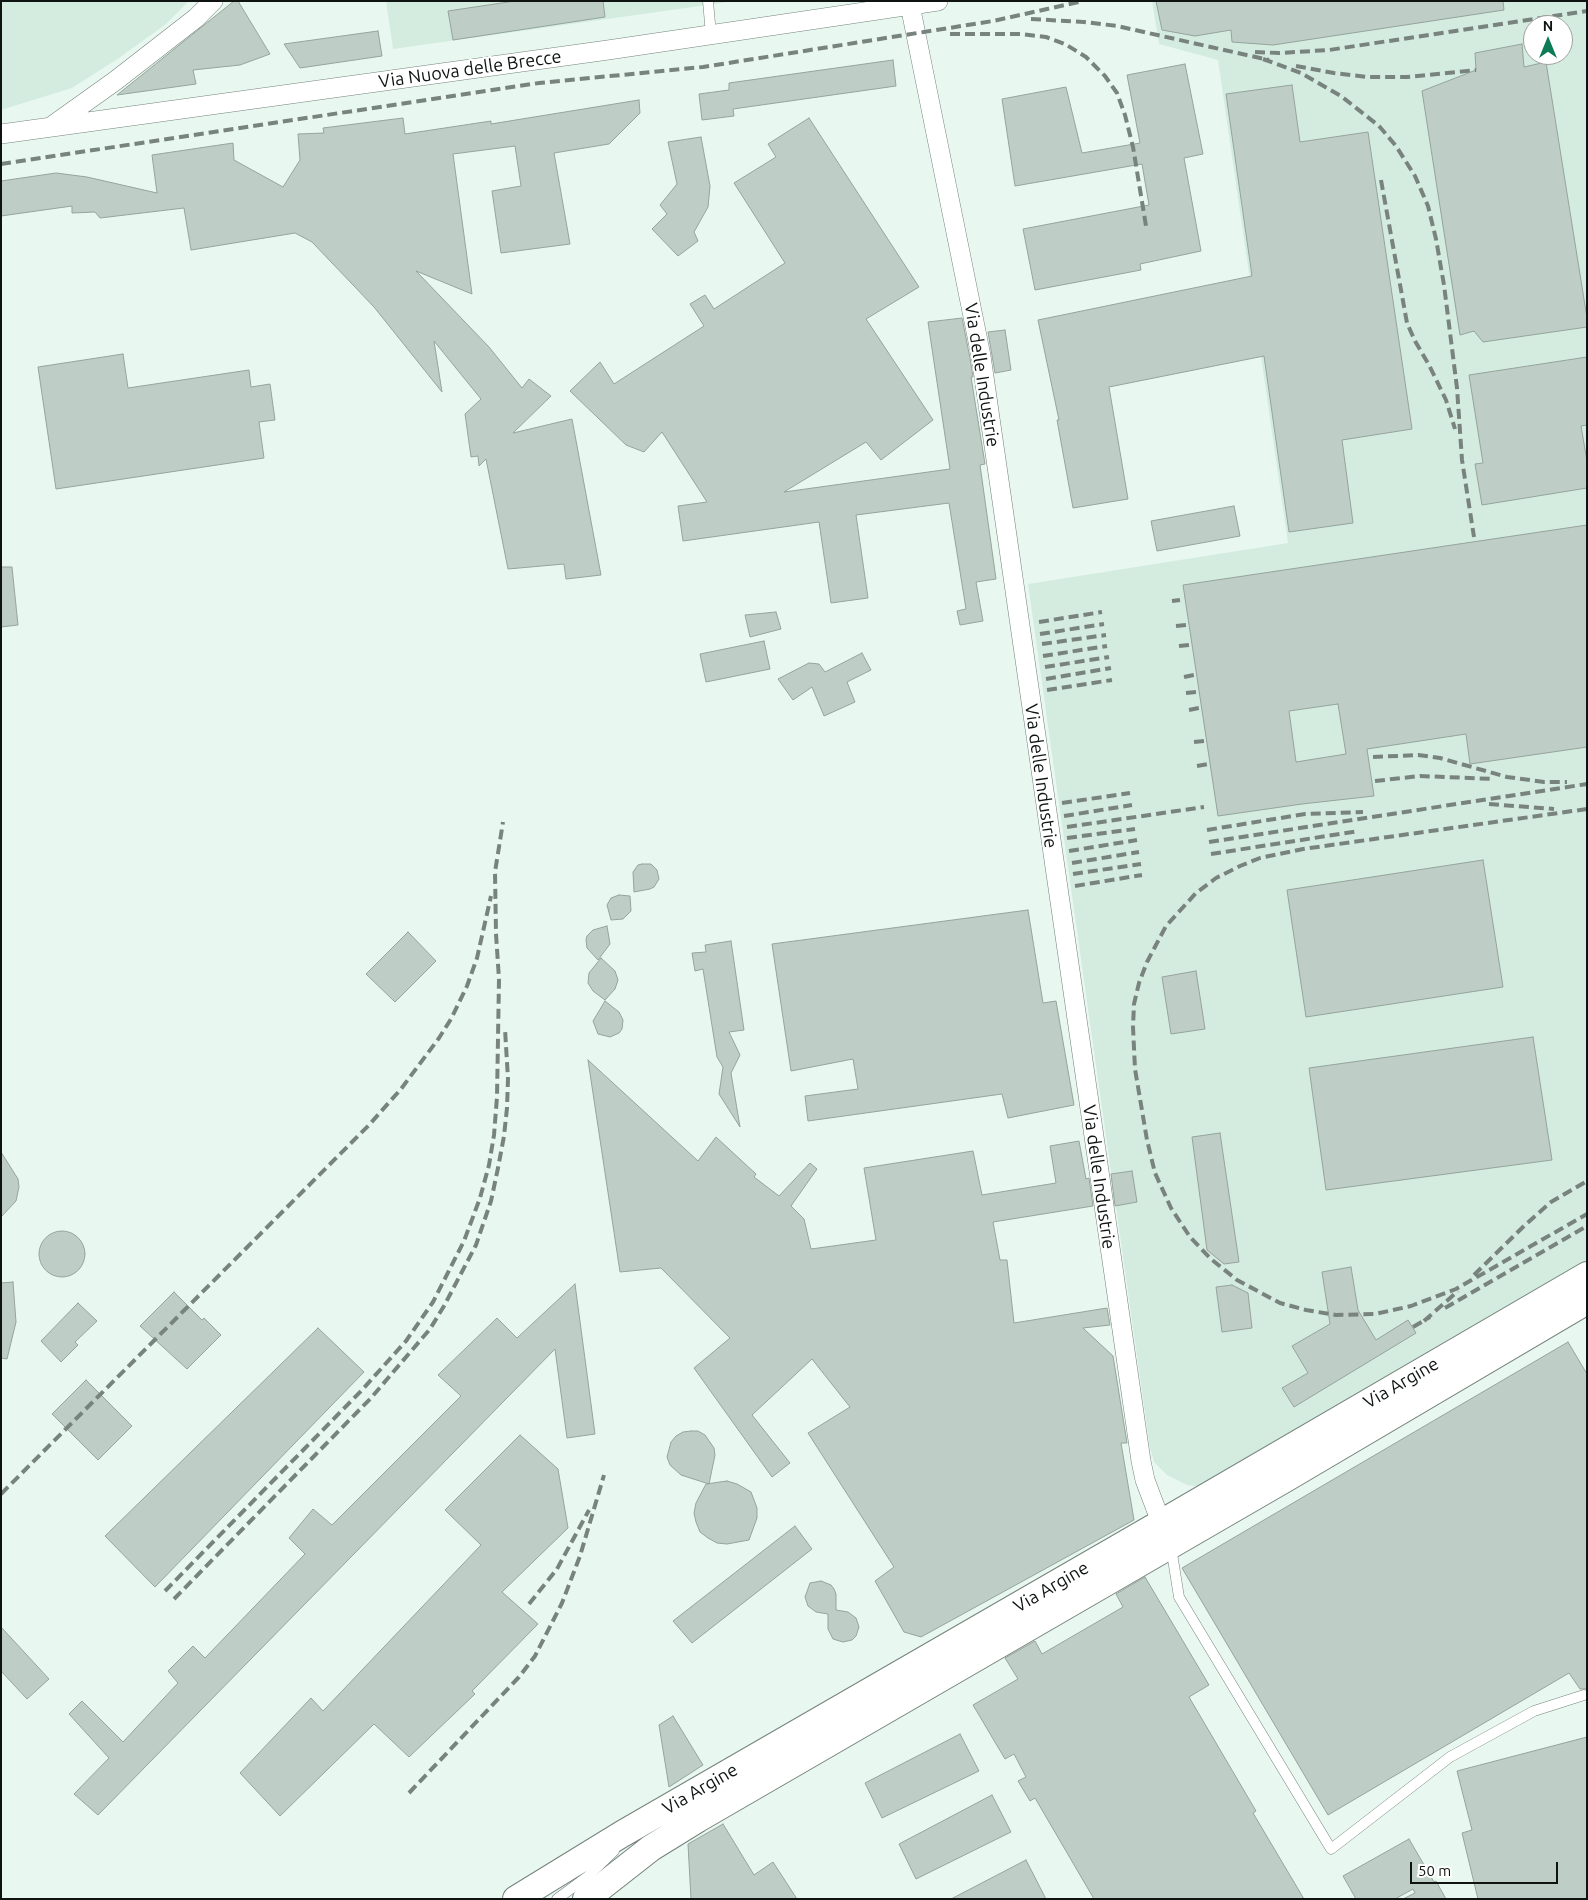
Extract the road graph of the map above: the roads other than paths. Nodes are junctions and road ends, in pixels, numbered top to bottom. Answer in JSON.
{"nodes":[{"id":1,"x":213,"y":1,"type":"edge"},
{"id":2,"x":708,"y":1,"type":"edge"},
{"id":3,"x":938,"y":1,"type":"edge"},
{"id":4,"x":910,"y":5,"type":"junction"},
{"id":5,"x":711,"y":34,"type":"junction"},
{"id":6,"x":51,"y":127,"type":"junction"},
{"id":7,"x":1,"y":134,"type":"edge"},
{"id":8,"x":1587,"y":1275,"type":"edge"},
{"id":9,"x":1587,"y":1301,"type":"edge"},
{"id":10,"x":1166,"y":1535,"type":"junction"},
{"id":11,"x":1584,"y":1695,"type":"dead end"},
{"id":12,"x":643,"y":1822,"type":"junction"},
{"id":13,"x":516,"y":1899,"type":"edge"},
{"id":14,"x":558,"y":1899,"type":"edge"},
{"id":15,"x":586,"y":1899,"type":"edge"}],
"edges":[{"from":1,"to":6,"type":"street"},
{"from":2,"to":5,"type":"lane"},
{"from":3,"to":4,"type":"street","name":"Via Nuova delle Brecce"},
{"from":4,"to":5,"type":"street","name":"Via Nuova delle Brecce"},
{"from":4,"to":10,"type":"street","name":"Via delle Industrie"},
{"from":5,"to":6,"type":"street","name":"Via Nuova delle Brecce"},
{"from":6,"to":7,"type":"street","name":"Via Nuova delle Brecce"},
{"from":8,"to":10,"type":"street","name":"Via Argine"},
{"from":9,"to":10,"type":"street","name":"Via Argine"},
{"from":10,"to":11,"type":"lane"},
{"from":10,"to":12,"type":"street","name":"Via Argine"},
{"from":10,"to":15,"type":"street","name":"Via Argine"},
{"from":12,"to":13,"type":"street","name":"Via Argine"},
{"from":12,"to":14,"type":"lane"}]}
